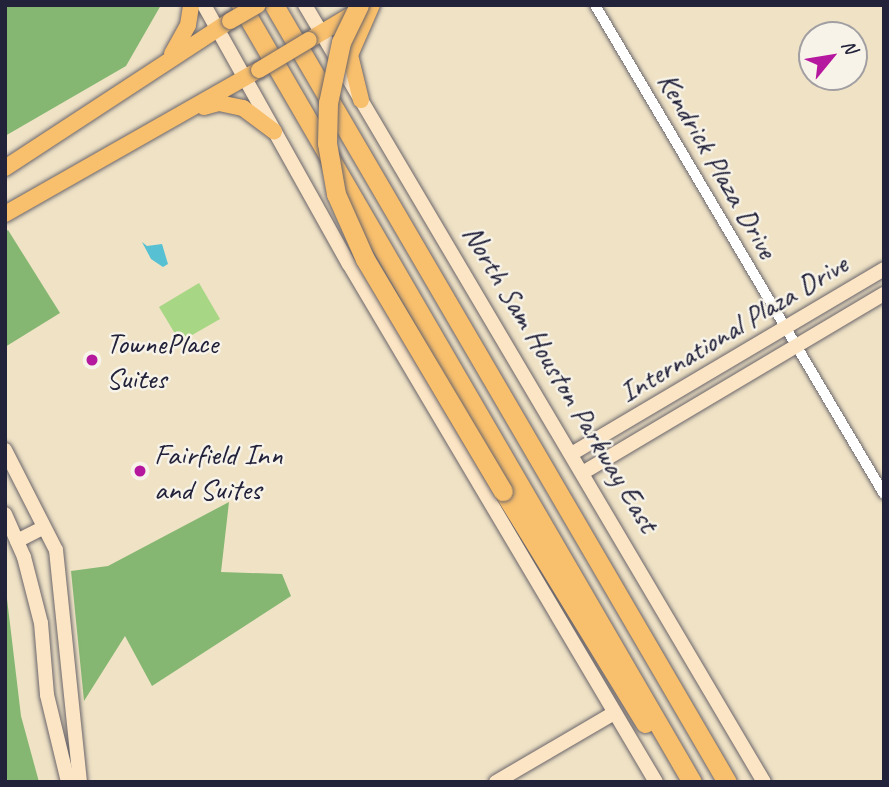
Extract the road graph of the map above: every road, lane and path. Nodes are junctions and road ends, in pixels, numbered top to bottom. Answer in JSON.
{"nodes":[{"id":1,"x":191,"y":5,"type":"edge"},
{"id":2,"x":204,"y":5,"type":"edge"},
{"id":3,"x":258,"y":5,"type":"edge"},
{"id":4,"x":274,"y":5,"type":"edge"},
{"id":5,"x":305,"y":5,"type":"edge"},
{"id":6,"x":359,"y":5,"type":"edge"},
{"id":7,"x":370,"y":5,"type":"edge"},
{"id":8,"x":596,"y":5,"type":"edge"},
{"id":9,"x":230,"y":18,"type":"edge"},
{"id":10,"x":315,"y":37,"type":"junction"},
{"id":11,"x":169,"y":58,"type":"junction"},
{"id":12,"x":244,"y":79,"type":"junction"},
{"id":13,"x":361,"y":100,"type":"junction"},
{"id":14,"x":191,"y":111,"type":"junction"},
{"id":15,"x":274,"y":131,"type":"junction"},
{"id":16,"x":5,"y":168,"type":"edge"},
{"id":17,"x":5,"y":214,"type":"edge"},
{"id":18,"x":884,"y":269,"type":"edge"},
{"id":19,"x":884,"y":294,"type":"edge"},
{"id":20,"x":784,"y":328,"type":"junction"},
{"id":21,"x":795,"y":346,"type":"junction"},
{"id":22,"x":5,"y":450,"type":"edge"},
{"id":23,"x":573,"y":453,"type":"junction"},
{"id":24,"x":584,"y":472,"type":"junction"},
{"id":25,"x":884,"y":494,"type":"edge"},
{"id":26,"x":5,"y":514,"type":"edge"},
{"id":27,"x":44,"y":527,"type":"junction"},
{"id":28,"x":17,"y":541,"type":"junction"},
{"id":29,"x":614,"y":713,"type":"junction"},
{"id":30,"x":68,"y":782,"type":"edge"},
{"id":31,"x":80,"y":782,"type":"edge"},
{"id":32,"x":496,"y":782,"type":"edge"},
{"id":33,"x":656,"y":782,"type":"edge"},
{"id":34,"x":687,"y":782,"type":"edge"},
{"id":35,"x":692,"y":782,"type":"edge"},
{"id":36,"x":727,"y":782,"type":"edge"},
{"id":37,"x":764,"y":782,"type":"edge"}],
"edges":[{"from":1,"to":11,"type":"main road"},
{"from":2,"to":9,"type":"main road"},
{"from":3,"to":9,"type":"main road","bridge":true},
{"from":4,"to":36,"type":"highway","name":"North Sam Houston Parkway East"},
{"from":5,"to":10,"type":"main road","name":"North Sam Houston Parkway East"},
{"from":6,"to":34,"type":"highway","bridge":true},
{"from":7,"to":10,"type":"main road"},
{"from":7,"to":13,"type":"main road"},
{"from":8,"to":20,"type":"street","name":"Kendrick Plaza Drive"},
{"from":9,"to":11,"type":"main road"},
{"from":9,"to":12,"type":"main road"},
{"from":9,"to":35,"type":"highway"},
{"from":10,"to":12,"type":"main road","bridge":true},
{"from":10,"to":13,"type":"main road","name":"North Sam Houston Parkway East"},
{"from":11,"to":16,"type":"main road"},
{"from":12,"to":14,"type":"main road"},
{"from":12,"to":15,"type":"main road"},
{"from":13,"to":23,"type":"main road","name":"North Sam Houston Parkway East"},
{"from":14,"to":15,"type":"main road"},
{"from":14,"to":17,"type":"main road"},
{"from":15,"to":29,"type":"main road"},
{"from":18,"to":20,"type":"main road","name":"International Plaza Drive"},
{"from":19,"to":21,"type":"main road","name":"International Plaza Drive"},
{"from":20,"to":21,"type":"street","name":"Kendrick Plaza Drive"},
{"from":20,"to":23,"type":"main road","name":"International Plaza Drive"},
{"from":21,"to":24,"type":"main road","name":"International Plaza Drive"},
{"from":21,"to":25,"type":"street","name":"Kendrick Plaza Drive"},
{"from":22,"to":27,"type":"main road"},
{"from":23,"to":24,"type":"main road","name":"North Sam Houston Parkway East"},
{"from":24,"to":37,"type":"main road","name":"North Sam Houston Parkway East"},
{"from":26,"to":28,"type":"main road"},
{"from":27,"to":28,"type":"main road"},
{"from":27,"to":31,"type":"main road"},
{"from":28,"to":30,"type":"main road"},
{"from":29,"to":32,"type":"main road"},
{"from":29,"to":33,"type":"main road"}]}
